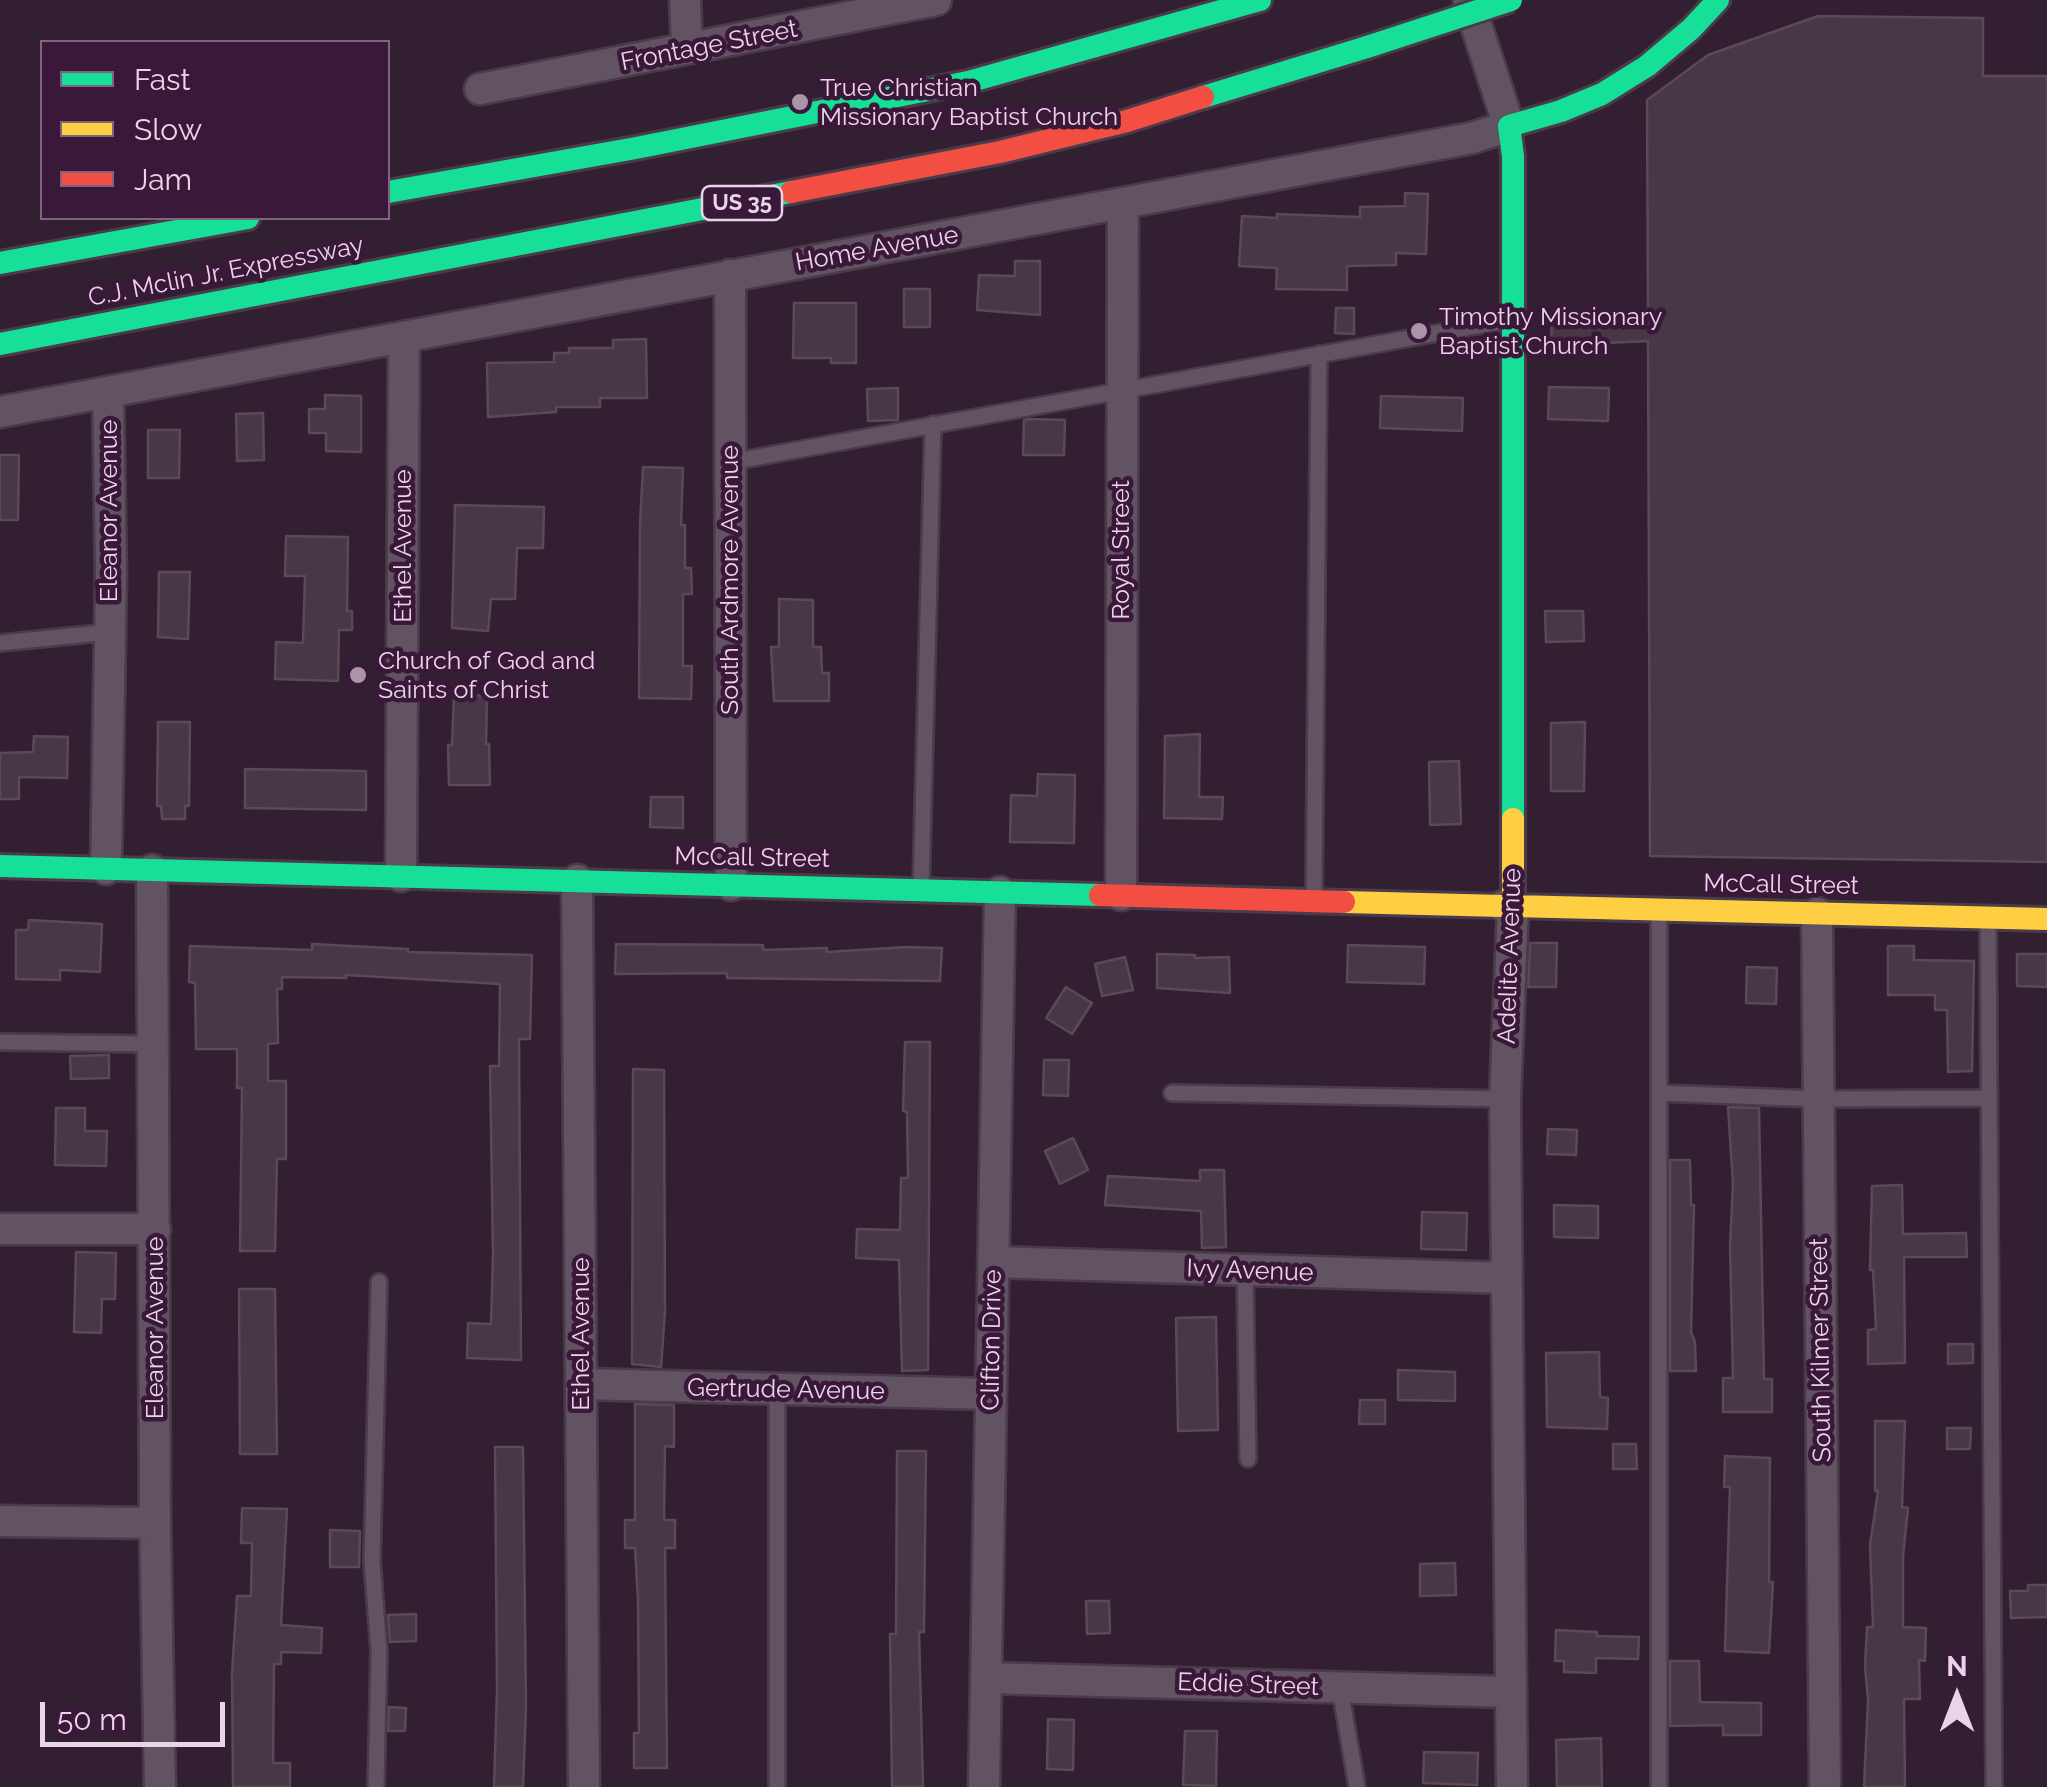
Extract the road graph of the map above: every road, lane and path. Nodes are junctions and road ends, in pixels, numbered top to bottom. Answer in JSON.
{"nodes":[{"id":1,"x":685,"y":0,"type":"edge"},
{"id":2,"x":936,"y":0,"type":"edge"},
{"id":3,"x":1260,"y":0,"type":"edge"},
{"id":4,"x":1468,"y":0,"type":"edge"},
{"id":5,"x":1511,"y":0,"type":"edge"},
{"id":6,"x":1718,"y":0,"type":"edge"},
{"id":7,"x":686,"y":48,"type":"junction"},
{"id":8,"x":480,"y":89,"type":"dead end"},
{"id":9,"x":1509,"y":126,"type":"junction"},
{"id":10,"x":390,"y":192,"type":"edge"},
{"id":11,"x":1123,"y":204,"type":"junction"},
{"id":12,"x":237,"y":220,"type":"edge"},
{"id":13,"x":0,"y":263,"type":"edge"},
{"id":14,"x":730,"y":275,"type":"junction"},
{"id":15,"x":1512,"y":320,"type":"junction"},
{"id":16,"x":404,"y":336,"type":"junction"},
{"id":17,"x":0,"y":344,"type":"edge"},
{"id":18,"x":1319,"y":354,"type":"junction"},
{"id":19,"x":1122,"y":389,"type":"junction"},
{"id":20,"x":108,"y":393,"type":"junction"},
{"id":21,"x":0,"y":412,"type":"edge"},
{"id":22,"x":934,"y":424,"type":"junction"},
{"id":23,"x":731,"y":462,"type":"junction"},
{"id":24,"x":110,"y":632,"type":"junction"},
{"id":25,"x":0,"y":643,"type":"edge"},
{"id":26,"x":0,"y":866,"type":"edge"},
{"id":27,"x":106,"y":869,"type":"junction"},
{"id":28,"x":152,"y":870,"type":"junction"},
{"id":29,"x":401,"y":876,"type":"junction"},
{"id":30,"x":577,"y":880,"type":"junction"},
{"id":31,"x":731,"y":885,"type":"junction"},
{"id":32,"x":922,"y":889,"type":"junction"},
{"id":33,"x":1000,"y":892,"type":"junction"},
{"id":34,"x":1121,"y":895,"type":"junction"},
{"id":35,"x":1314,"y":900,"type":"junction"},
{"id":36,"x":1508,"y":906,"type":"junction"},
{"id":37,"x":1659,"y":909,"type":"junction"},
{"id":38,"x":1818,"y":913,"type":"junction"},
{"id":39,"x":1988,"y":917,"type":"junction"},
{"id":40,"x":2047,"y":919,"type":"edge"},
{"id":41,"x":0,"y":1042,"type":"edge"},
{"id":42,"x":154,"y":1044,"type":"junction"},
{"id":43,"x":1172,"y":1093,"type":"dead end"},
{"id":44,"x":1659,"y":1093,"type":"junction"},
{"id":45,"x":1987,"y":1098,"type":"junction"},
{"id":46,"x":1505,"y":1099,"type":"junction"},
{"id":47,"x":1819,"y":1099,"type":"junction"},
{"id":48,"x":154,"y":1228,"type":"junction"},
{"id":49,"x":0,"y":1229,"type":"edge"},
{"id":50,"x":993,"y":1262,"type":"junction"},
{"id":51,"x":1245,"y":1270,"type":"junction"},
{"id":52,"x":1507,"y":1278,"type":"junction"},
{"id":53,"x":378,"y":1282,"type":"dead end"},
{"id":54,"x":581,"y":1384,"type":"junction"},
{"id":55,"x":776,"y":1390,"type":"junction"},
{"id":56,"x":990,"y":1394,"type":"junction"},
{"id":57,"x":1248,"y":1458,"type":"dead end"},
{"id":58,"x":0,"y":1520,"type":"edge"},
{"id":59,"x":155,"y":1523,"type":"junction"},
{"id":60,"x":986,"y":1678,"type":"junction"},
{"id":61,"x":1340,"y":1688,"type":"junction"},
{"id":62,"x":1511,"y":1692,"type":"junction"},
{"id":63,"x":160,"y":1787,"type":"edge"},
{"id":64,"x":376,"y":1787,"type":"edge"},
{"id":65,"x":584,"y":1787,"type":"edge"},
{"id":66,"x":777,"y":1787,"type":"edge"},
{"id":67,"x":984,"y":1787,"type":"edge"},
{"id":68,"x":1356,"y":1787,"type":"edge"},
{"id":69,"x":1512,"y":1787,"type":"edge"},
{"id":70,"x":1659,"y":1787,"type":"edge"},
{"id":71,"x":1825,"y":1787,"type":"edge"},
{"id":72,"x":1994,"y":1787,"type":"edge"}],
"edges":[{"from":1,"to":7,"type":"street"},
{"from":2,"to":7,"type":"street","name":"Frontage Street"},
{"from":3,"to":10,"type":"main road"},
{"from":4,"to":9,"type":"street"},
{"from":5,"to":17,"type":"main road","name":"C.J. Mclin Jr. Expressway","number":"US 35","bridge":true},
{"from":6,"to":9,"type":"main road","name":"Home Avenue"},
{"from":7,"to":8,"type":"street","name":"Frontage Street"},
{"from":9,"to":11,"type":"street","name":"Home Avenue"},
{"from":9,"to":15,"type":"main road","name":"Adelite Avenue"},
{"from":11,"to":14,"type":"street","name":"Home Avenue"},
{"from":11,"to":19,"type":"street","name":"Royal Street"},
{"from":12,"to":13,"type":"main road","name":"C.J. Mclin Jr. Expressway"},
{"from":14,"to":16,"type":"street","name":"Home Avenue"},
{"from":14,"to":23,"type":"street","name":"South Ardmore Avenue"},
{"from":15,"to":18,"type":"lane"},
{"from":15,"to":36,"type":"main road","name":"Adelite Avenue"},
{"from":16,"to":20,"type":"street","name":"Home Avenue"},
{"from":16,"to":29,"type":"street","name":"Ethel Avenue"},
{"from":18,"to":19,"type":"lane"},
{"from":18,"to":35,"type":"lane"},
{"from":19,"to":22,"type":"lane"},
{"from":19,"to":34,"type":"street","name":"Royal Street"},
{"from":20,"to":21,"type":"street","name":"Home Avenue"},
{"from":20,"to":24,"type":"street","name":"Eleanor Avenue"},
{"from":22,"to":23,"type":"lane"},
{"from":22,"to":32,"type":"lane"},
{"from":23,"to":31,"type":"street","name":"South Ardmore Avenue"},
{"from":24,"to":25,"type":"lane"},
{"from":24,"to":27,"type":"street","name":"Eleanor Avenue"},
{"from":26,"to":27,"type":"main road","name":"McCall Street"},
{"from":27,"to":28,"type":"main road","name":"McCall Street"},
{"from":28,"to":29,"type":"main road","name":"McCall Street"},
{"from":28,"to":42,"type":"street","name":"Eleanor Avenue"},
{"from":29,"to":30,"type":"main road","name":"McCall Street"},
{"from":30,"to":31,"type":"main road","name":"McCall Street"},
{"from":30,"to":54,"type":"street","name":"Ethel Avenue"},
{"from":31,"to":32,"type":"main road","name":"McCall Street"},
{"from":32,"to":33,"type":"main road","name":"McCall Street"},
{"from":33,"to":34,"type":"main road","name":"McCall Street"},
{"from":33,"to":50,"type":"street","name":"Clifton Drive"},
{"from":34,"to":35,"type":"main road","name":"McCall Street"},
{"from":35,"to":36,"type":"main road","name":"McCall Street"},
{"from":36,"to":37,"type":"main road","name":"McCall Street"},
{"from":36,"to":46,"type":"street","name":"Adelite Avenue"},
{"from":37,"to":38,"type":"main road","name":"McCall Street"},
{"from":37,"to":44,"type":"lane"},
{"from":38,"to":39,"type":"main road","name":"McCall Street"},
{"from":38,"to":47,"type":"street","name":"South Kilmer Street"},
{"from":39,"to":40,"type":"main road","name":"McCall Street"},
{"from":39,"to":45,"type":"lane"},
{"from":41,"to":42,"type":"lane"},
{"from":42,"to":48,"type":"street","name":"Eleanor Avenue"},
{"from":43,"to":46,"type":"lane"},
{"from":44,"to":47,"type":"lane"},
{"from":44,"to":70,"type":"lane"},
{"from":45,"to":47,"type":"lane"},
{"from":45,"to":72,"type":"lane"},
{"from":46,"to":52,"type":"street","name":"Adelite Avenue"},
{"from":47,"to":71,"type":"street","name":"South Kilmer Street"},
{"from":48,"to":49,"type":"street"},
{"from":48,"to":59,"type":"street","name":"Eleanor Avenue"},
{"from":50,"to":51,"type":"street","name":"Ivy Avenue"},
{"from":50,"to":56,"type":"street","name":"Clifton Drive"},
{"from":51,"to":52,"type":"street","name":"Ivy Avenue"},
{"from":51,"to":57,"type":"lane"},
{"from":52,"to":62,"type":"street","name":"Adelite Avenue"},
{"from":53,"to":64,"type":"lane"},
{"from":54,"to":55,"type":"street","name":"Gertrude Avenue"},
{"from":54,"to":65,"type":"street","name":"Ethel Avenue"},
{"from":55,"to":56,"type":"street","name":"Gertrude Avenue"},
{"from":55,"to":66,"type":"lane"},
{"from":56,"to":60,"type":"street","name":"Clifton Drive"},
{"from":58,"to":59,"type":"street"},
{"from":59,"to":63,"type":"street","name":"Eleanor Avenue"},
{"from":60,"to":61,"type":"street","name":"Eddie Street"},
{"from":60,"to":67,"type":"street","name":"Clifton Drive"},
{"from":61,"to":62,"type":"street","name":"Eddie Street"},
{"from":61,"to":68,"type":"lane"},
{"from":62,"to":69,"type":"street","name":"Adelite Avenue"}]}
